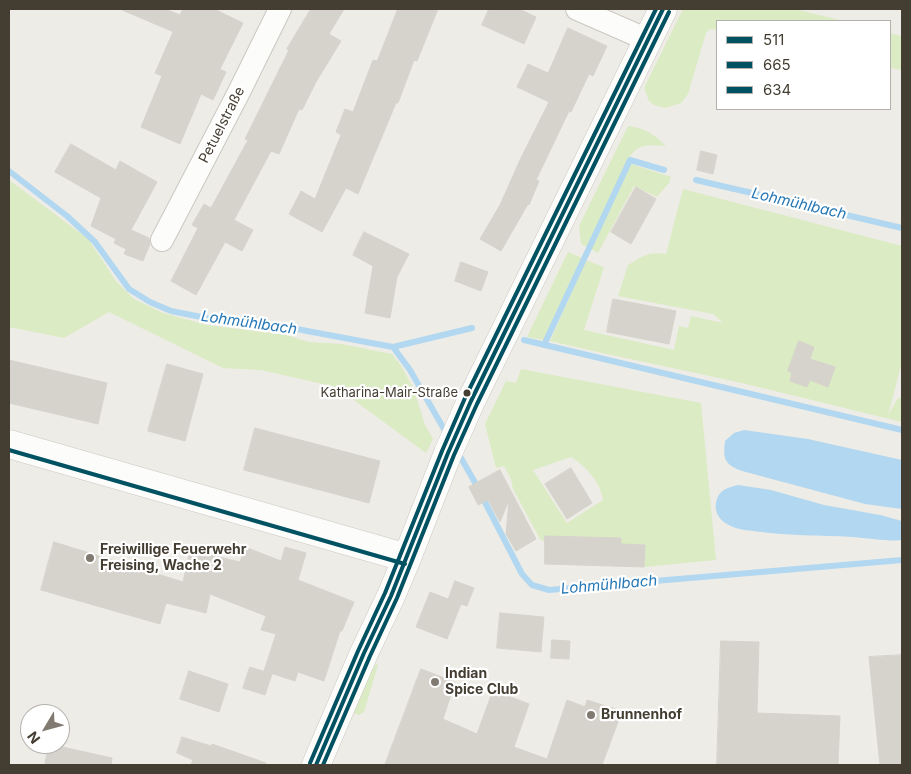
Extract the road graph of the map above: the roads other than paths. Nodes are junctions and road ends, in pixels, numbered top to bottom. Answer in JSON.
{"nodes":[{"id":1,"x":280,"y":9,"type":"edge"},
{"id":2,"x":577,"y":9,"type":"edge"},
{"id":3,"x":663,"y":9,"type":"edge"},
{"id":4,"x":648,"y":40,"type":"junction"},
{"id":5,"x":162,"y":240,"type":"dead end"},
{"id":6,"x":9,"y":444,"type":"edge"},
{"id":7,"x":407,"y":558,"type":"junction"},
{"id":8,"x":316,"y":765,"type":"edge"}],
"edges":[{"from":1,"to":5,"type":"street","name":"Petuelstraße"},
{"from":2,"to":4,"type":"street"},
{"from":3,"to":4,"type":"street"},
{"from":4,"to":7,"type":"street"},
{"from":6,"to":7,"type":"street"},
{"from":7,"to":8,"type":"street"}]}
